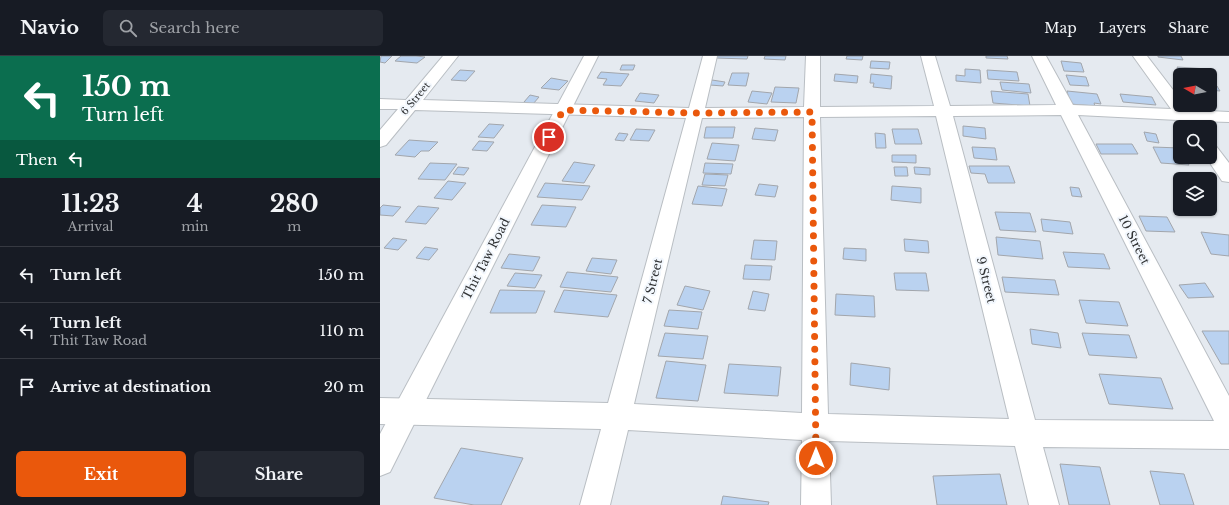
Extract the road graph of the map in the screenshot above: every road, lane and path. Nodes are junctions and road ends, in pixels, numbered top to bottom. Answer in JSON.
{"nodes":[{"id":1,"x":451,"y":56,"type":"edge"},
{"id":2,"x":591,"y":56,"type":"edge"},
{"id":3,"x":710,"y":56,"type":"edge"},
{"id":4,"x":813,"y":56,"type":"edge"},
{"id":5,"x":928,"y":56,"type":"edge"},
{"id":6,"x":1040,"y":56,"type":"edge"},
{"id":7,"x":1140,"y":56,"type":"edge"},
{"id":8,"x":380,"y":104,"type":"edge"},
{"id":9,"x":411,"y":104,"type":"junction"},
{"id":10,"x":563,"y":110,"type":"junction"},
{"id":11,"x":1067,"y":110,"type":"junction"},
{"id":12,"x":943,"y":111,"type":"junction"},
{"id":13,"x":812,"y":112,"type":"junction"},
{"id":14,"x":696,"y":113,"type":"junction"},
{"id":15,"x":1229,"y":117,"type":"edge"},
{"id":16,"x":1187,"y":120,"type":"edge"},
{"id":17,"x":1204,"y":120,"type":"edge"},
{"id":18,"x":1173,"y":121,"type":"edge"},
{"id":19,"x":380,"y":141,"type":"edge"},
{"id":20,"x":1217,"y":160,"type":"edge"},
{"id":21,"x":1229,"y":176,"type":"edge"},
{"id":22,"x":380,"y":411,"type":"edge"},
{"id":23,"x":407,"y":411,"type":"junction"},
{"id":24,"x":619,"y":416,"type":"junction"},
{"id":25,"x":1229,"y":423,"type":"edge"},
{"id":26,"x":815,"y":427,"type":"junction"},
{"id":27,"x":1024,"y":433,"type":"junction"},
{"id":28,"x":1229,"y":435,"type":"edge"},
{"id":29,"x":380,"y":462,"type":"edge"},
{"id":30,"x":595,"y":505,"type":"edge"},
{"id":31,"x":816,"y":505,"type":"edge"},
{"id":32,"x":1044,"y":505,"type":"edge"}],
"edges":[{"from":1,"to":9,"type":"street","name":"6 Street"},
{"from":2,"to":10,"type":"street","name":"Thit Taw Road"},
{"from":3,"to":14,"type":"street","name":"7 Street"},
{"from":4,"to":13,"type":"street"},
{"from":5,"to":12,"type":"street","name":"9 Street"},
{"from":6,"to":11,"type":"street","name":"10 Street"},
{"from":7,"to":16,"type":"street"},
{"from":8,"to":9,"type":"street"},
{"from":9,"to":10,"type":"street"},
{"from":9,"to":19,"type":"street","name":"6 Street"},
{"from":10,"to":14,"type":"street"},
{"from":10,"to":23,"type":"street","name":"Thit Taw Road"},
{"from":11,"to":12,"type":"street"},
{"from":11,"to":18,"type":"street"},
{"from":11,"to":25,"type":"street","name":"10 Street"},
{"from":12,"to":13,"type":"street"},
{"from":12,"to":27,"type":"street","name":"9 Street"},
{"from":13,"to":14,"type":"street"},
{"from":13,"to":26,"type":"street"},
{"from":14,"to":24,"type":"street","name":"7 Street"},
{"from":15,"to":17,"type":"street"},
{"from":20,"to":21,"type":"street"},
{"from":22,"to":23,"type":"street"},
{"from":23,"to":24,"type":"street"},
{"from":23,"to":29,"type":"street","name":"Thit Taw Road"},
{"from":24,"to":26,"type":"street"},
{"from":24,"to":30,"type":"street","name":"7 Street"},
{"from":26,"to":27,"type":"street"},
{"from":26,"to":31,"type":"street"},
{"from":27,"to":28,"type":"street"},
{"from":27,"to":32,"type":"street","name":"9 Street"}]}
